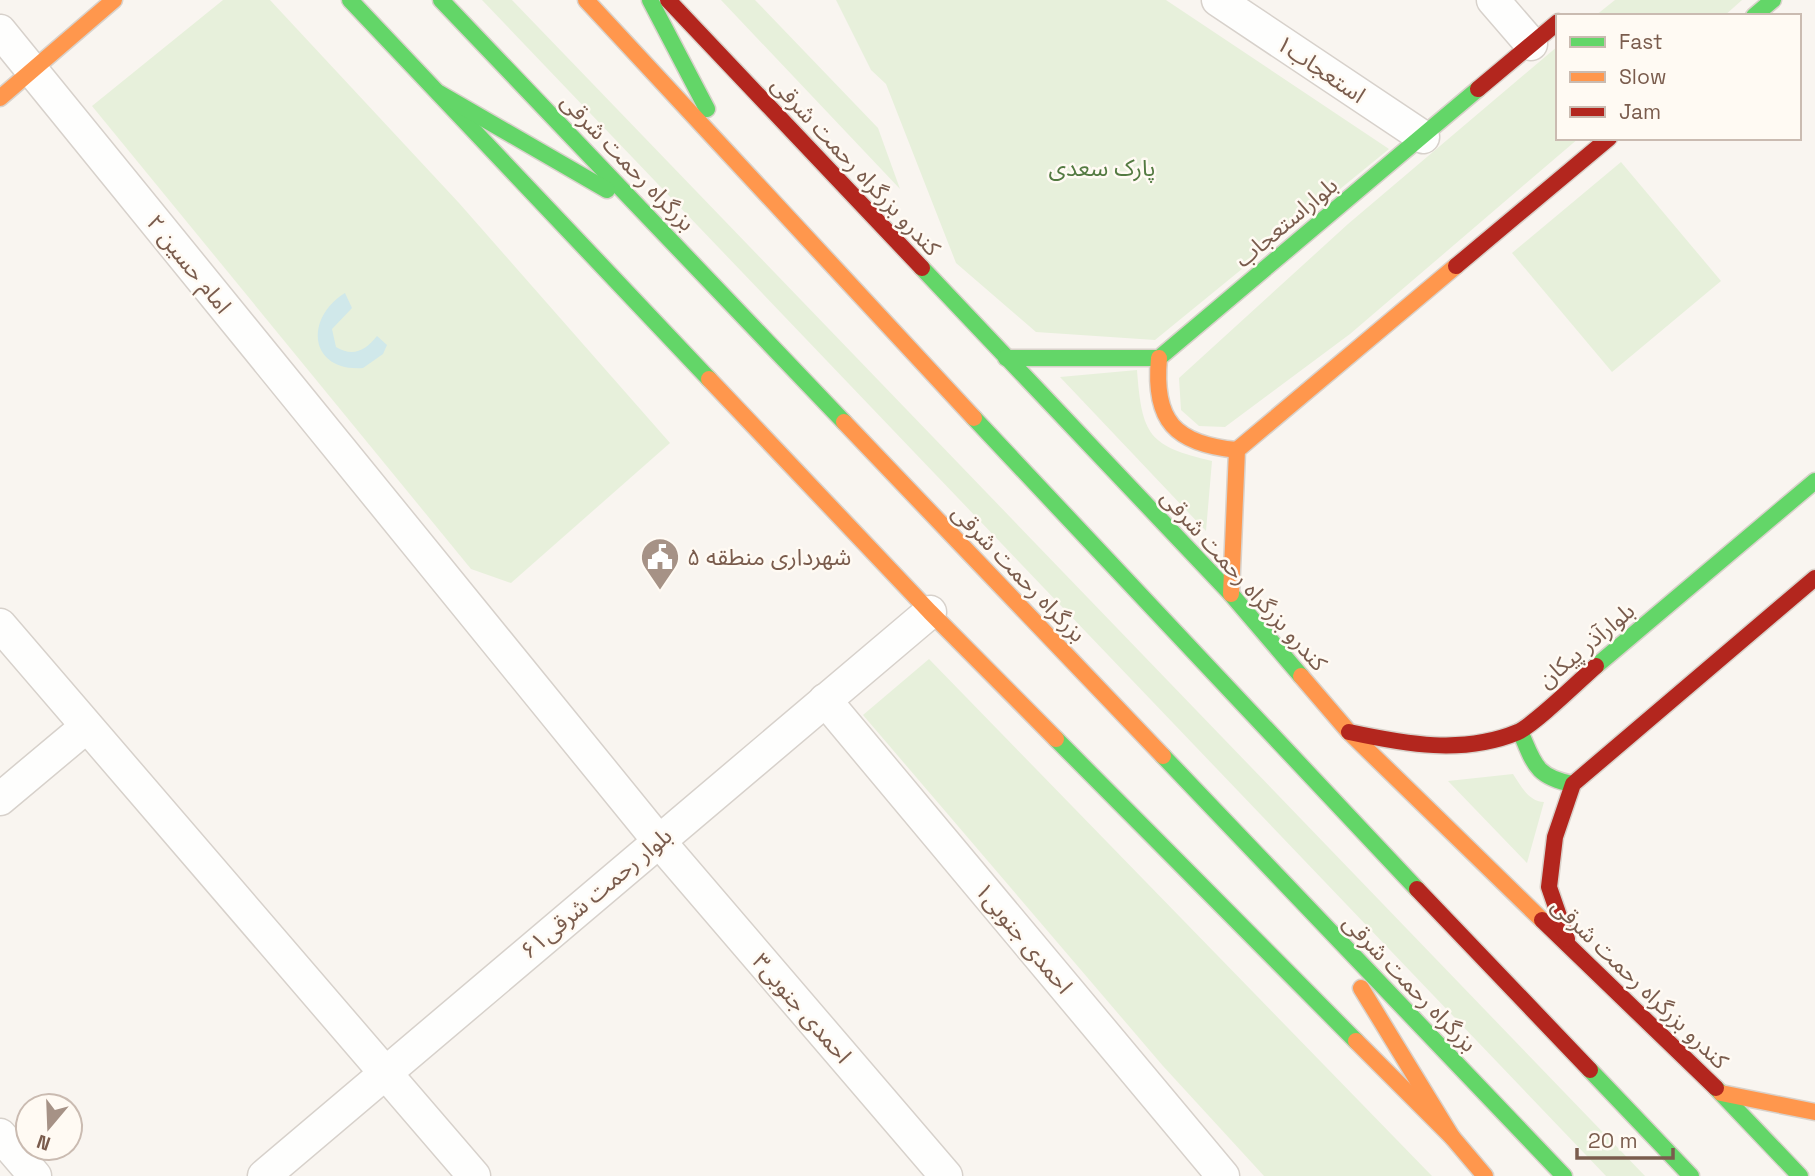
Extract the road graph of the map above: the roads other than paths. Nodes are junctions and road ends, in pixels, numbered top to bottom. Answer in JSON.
{"nodes":[{"id":1,"x":114,"y":0,"type":"edge"},
{"id":2,"x":349,"y":0,"type":"edge"},
{"id":3,"x":441,"y":0,"type":"edge"},
{"id":4,"x":586,"y":0,"type":"edge"},
{"id":5,"x":650,"y":0,"type":"edge"},
{"id":6,"x":668,"y":0,"type":"edge"},
{"id":7,"x":1218,"y":0,"type":"edge"},
{"id":8,"x":1493,"y":0,"type":"edge"},
{"id":9,"x":1773,"y":0,"type":"edge"},
{"id":10,"x":1757,"y":14,"type":"edge"},
{"id":11,"x":1556,"y":24,"type":"edge"},
{"id":12,"x":0,"y":31,"type":"edge"},
{"id":13,"x":1531,"y":44,"type":"junction"},
{"id":14,"x":33,"y":70,"type":"junction"},
{"id":15,"x":439,"y":93,"type":"junction"},
{"id":16,"x":0,"y":98,"type":"edge"},
{"id":17,"x":1423,"y":137,"type":"junction"},
{"id":18,"x":1607,"y":140,"type":"edge"},
{"id":19,"x":729,"y":151,"type":"junction"},
{"id":20,"x":645,"y":212,"type":"junction"},
{"id":21,"x":1006,"y":358,"type":"junction"},
{"id":22,"x":1159,"y":358,"type":"junction"},
{"id":23,"x":1237,"y":450,"type":"junction"},
{"id":24,"x":1815,"y":481,"type":"edge"},
{"id":25,"x":1815,"y":578,"type":"edge"},
{"id":26,"x":1231,"y":594,"type":"junction"},
{"id":27,"x":930,"y":612,"type":"junction"},
{"id":28,"x":0,"y":625,"type":"edge"},
{"id":29,"x":825,"y":699,"type":"junction"},
{"id":30,"x":86,"y":727,"type":"junction"},
{"id":31,"x":1520,"y":731,"type":"junction"},
{"id":32,"x":1349,"y":732,"type":"junction"},
{"id":33,"x":1573,"y":784,"type":"junction"},
{"id":34,"x":0,"y":799,"type":"edge"},
{"id":35,"x":658,"y":840,"type":"junction"},
{"id":36,"x":1325,"y":929,"type":"junction"},
{"id":37,"x":1570,"y":947,"type":"junction"},
{"id":38,"x":386,"y":1072,"type":"junction"},
{"id":39,"x":1721,"y":1093,"type":"junction"},
{"id":40,"x":1815,"y":1112,"type":"edge"},
{"id":41,"x":0,"y":1135,"type":"edge"},
{"id":42,"x":1452,"y":1138,"type":"junction"},
{"id":43,"x":35,"y":1176,"type":"edge"},
{"id":44,"x":264,"y":1176,"type":"edge"},
{"id":45,"x":474,"y":1176,"type":"edge"},
{"id":46,"x":946,"y":1176,"type":"edge"},
{"id":47,"x":1223,"y":1176,"type":"edge"},
{"id":48,"x":1485,"y":1176,"type":"edge"},
{"id":49,"x":1564,"y":1176,"type":"edge"},
{"id":50,"x":1691,"y":1176,"type":"edge"},
{"id":51,"x":1800,"y":1176,"type":"edge"}],
"edges":[{"from":1,"to":14,"type":"main road"},
{"from":2,"to":15,"type":"main road"},
{"from":3,"to":20,"type":"main road","name":"بزرگراه رحمت شرقی"},
{"from":4,"to":19,"type":"main road"},
{"from":5,"to":19,"type":"main road"},
{"from":6,"to":21,"type":"main road","name":"کندرو بزرگراه رحمت شرقی"},
{"from":7,"to":17,"type":"street","name":"استعجاب۱"},
{"from":8,"to":13,"type":"street"},
{"from":9,"to":10,"type":"main road"},
{"from":11,"to":13,"type":"main road","name":"بلواراستعجاب"},
{"from":12,"to":14,"type":"street","name":"۲ امام حسین"},
{"from":13,"to":17,"type":"main road","name":"بلواراستعجاب"},
{"from":14,"to":16,"type":"main road"},
{"from":14,"to":35,"type":"street","name":"۲ امام حسین"},
{"from":15,"to":20,"type":"main road"},
{"from":15,"to":27,"type":"main road"},
{"from":17,"to":22,"type":"main road","name":"بلواراستعجاب"},
{"from":18,"to":23,"type":"main road"},
{"from":19,"to":50,"type":"main road"},
{"from":20,"to":36,"type":"main road","name":"بزرگراه رحمت شرقی"},
{"from":21,"to":22,"type":"main road"},
{"from":21,"to":26,"type":"main road","name":"کندرو بزرگراه رحمت شرقی"},
{"from":22,"to":23,"type":"main road"},
{"from":23,"to":26,"type":"main road"},
{"from":24,"to":31,"type":"main road","name":"بلوارآذر پیکان"},
{"from":25,"to":33,"type":"main road"},
{"from":26,"to":32,"type":"main road","name":"کندرو بزرگراه رحمت شرقی"},
{"from":27,"to":29,"type":"street","name":"بلوار رحمت شرقی۶۱"},
{"from":27,"to":42,"type":"main road"},
{"from":28,"to":30,"type":"street"},
{"from":29,"to":35,"type":"street","name":"بلوار رحمت شرقی۶۱"},
{"from":29,"to":47,"type":"street","name":"احمدی جنوبی۱"},
{"from":30,"to":34,"type":"street"},
{"from":30,"to":38,"type":"street"},
{"from":31,"to":32,"type":"main road","name":"بلوارآذر پیکان"},
{"from":31,"to":33,"type":"main road"},
{"from":32,"to":37,"type":"main road","name":"کندرو بزرگراه رحمت شرقی"},
{"from":33,"to":37,"type":"main road"},
{"from":35,"to":38,"type":"street","name":"بلوار رحمت شرقی۶۱"},
{"from":35,"to":46,"type":"street","name":"احمدی جنوبی۳"},
{"from":36,"to":42,"type":"main road"},
{"from":36,"to":49,"type":"main road","name":"بزرگراه رحمت شرقی"},
{"from":37,"to":39,"type":"main road","name":"کندرو بزرگراه رحمت شرقی"},
{"from":38,"to":44,"type":"street","name":"بلوار رحمت شرقی۶۱"},
{"from":38,"to":45,"type":"street"},
{"from":39,"to":40,"type":"main road"},
{"from":39,"to":51,"type":"main road","name":"کندرو بزرگراه رحمت شرقی"},
{"from":41,"to":43,"type":"street"},
{"from":42,"to":48,"type":"main road"}]}
